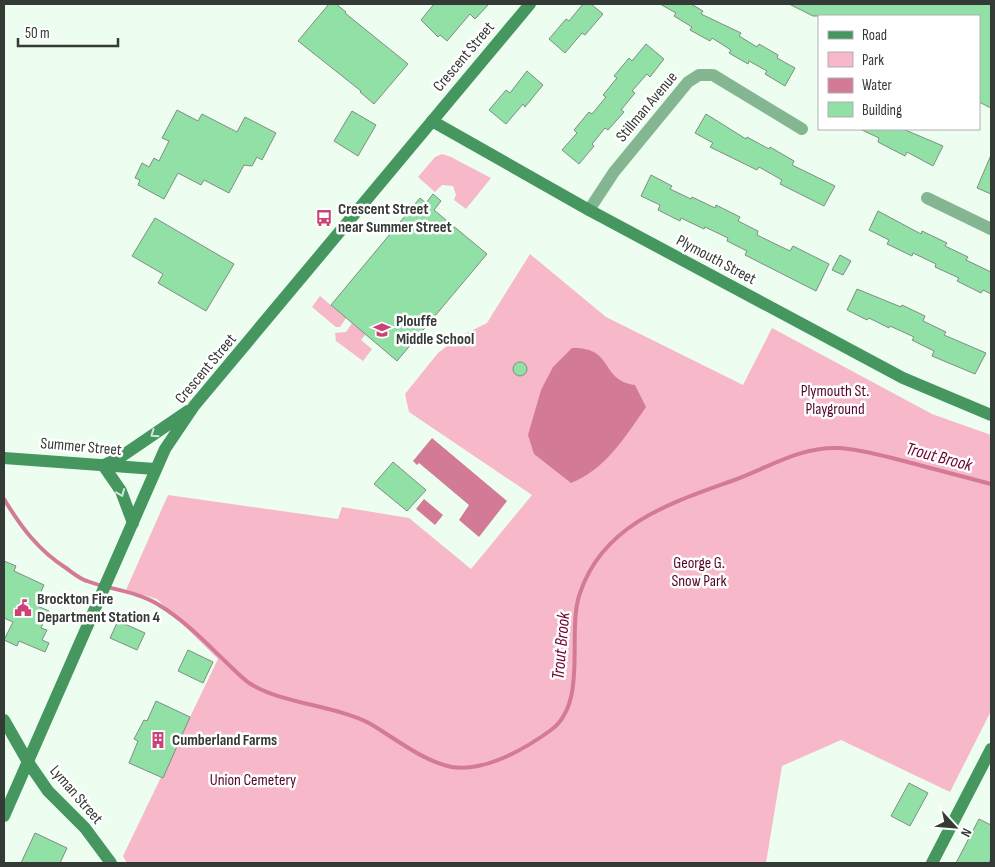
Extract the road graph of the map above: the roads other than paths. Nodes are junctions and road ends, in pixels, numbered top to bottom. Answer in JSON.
{"nodes":[{"id":1,"x":530,"y":4,"type":"edge"},
{"id":2,"x":432,"y":121,"type":"junction"},
{"id":3,"x":802,"y":129,"type":"dead end"},
{"id":4,"x":927,"y":198,"type":"dead end"},
{"id":5,"x":589,"y":210,"type":"junction"},
{"id":6,"x":991,"y":229,"type":"edge"},
{"id":7,"x":194,"y":406,"type":"junction"},
{"id":8,"x":991,"y":415,"type":"edge"},
{"id":9,"x":8,"y":458,"type":"edge"},
{"id":10,"x":103,"y":465,"type":"junction"},
{"id":11,"x":155,"y":469,"type":"junction"},
{"id":12,"x":133,"y":524,"type":"junction"},
{"id":13,"x":4,"y":720,"type":"edge"},
{"id":14,"x":991,"y":749,"type":"edge"},
{"id":15,"x":28,"y":762,"type":"junction"},
{"id":16,"x":4,"y":816,"type":"edge"},
{"id":17,"x":111,"y":863,"type":"edge"},
{"id":18,"x":932,"y":863,"type":"edge"}],
"edges":[{"from":1,"to":2,"type":"main road","name":"Crescent Street"},
{"from":2,"to":5,"type":"main road","name":"Plymouth Street"},
{"from":2,"to":7,"type":"main road","name":"Crescent Street"},
{"from":3,"to":5,"type":"street","name":"Stillman Avenue"},
{"from":4,"to":6,"type":"street"},
{"from":5,"to":8,"type":"main road","name":"Plymouth Street"},
{"from":7,"to":10,"type":"main road","one_way":true},
{"from":7,"to":11,"type":"main road","name":"Crescent Street"},
{"from":9,"to":10,"type":"main road","name":"Summer Street"},
{"from":10,"to":11,"type":"main road","name":"Summer Street"},
{"from":10,"to":12,"type":"main road","one_way":true},
{"from":11,"to":12,"type":"main road","name":"Crescent Street"},
{"from":12,"to":15,"type":"main road","name":"Crescent Street"},
{"from":13,"to":15,"type":"main road","name":"Lyman Street"},
{"from":14,"to":18,"type":"main road"},
{"from":15,"to":16,"type":"main road","name":"Crescent Street"},
{"from":15,"to":17,"type":"main road","name":"Lyman Street"}]}
